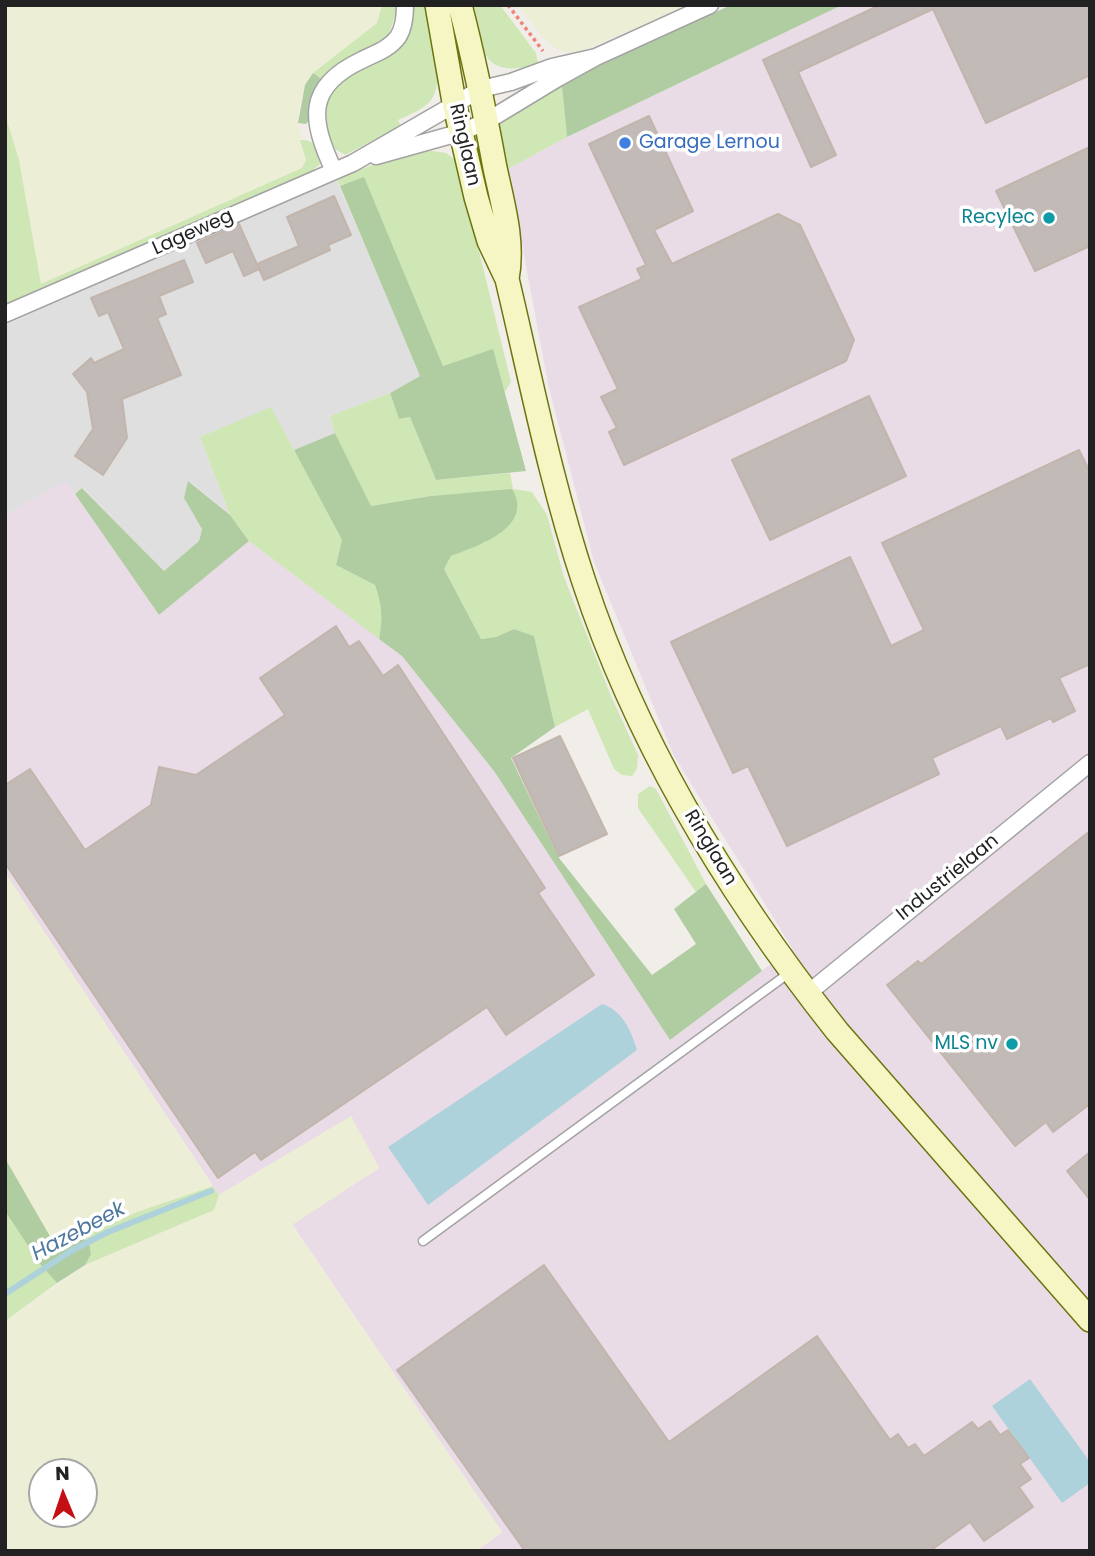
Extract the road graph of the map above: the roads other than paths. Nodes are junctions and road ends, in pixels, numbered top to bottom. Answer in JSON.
{"nodes":[{"id":1,"x":405,"y":5,"type":"edge"},
{"id":2,"x":437,"y":5,"type":"edge"},
{"id":3,"x":460,"y":5,"type":"edge"},
{"id":4,"x":710,"y":5,"type":"edge"},
{"id":5,"x":596,"y":57,"type":"junction"},
{"id":6,"x":481,"y":89,"type":"junction"},
{"id":7,"x":454,"y":103,"type":"junction"},
{"id":8,"x":487,"y":121,"type":"junction"},
{"id":9,"x":462,"y":132,"type":"junction"},
{"id":10,"x":353,"y":163,"type":"junction"},
{"id":11,"x":334,"y":171,"type":"junction"},
{"id":12,"x":508,"y":279,"type":"junction"},
{"id":13,"x":5,"y":314,"type":"edge"},
{"id":14,"x":1090,"y":763,"type":"edge"},
{"id":15,"x":791,"y":971,"type":"junction"},
{"id":16,"x":807,"y":994,"type":"junction"},
{"id":17,"x":424,"y":1241,"type":"dead end"},
{"id":18,"x":1090,"y":1320,"type":"edge"}],
"edges":[{"from":1,"to":11,"type":"street"},
{"from":2,"to":7,"type":"main road","name":"Ringlaan"},
{"from":3,"to":6,"type":"main road","name":"Ringlaan"},
{"from":4,"to":5,"type":"street","name":"Lageweg"},
{"from":5,"to":6,"type":"street","name":"Lageweg"},
{"from":5,"to":8,"type":"street","name":"Lageweg"},
{"from":6,"to":7,"type":"street","name":"Lageweg"},
{"from":6,"to":8,"type":"main road","name":"Ringlaan"},
{"from":7,"to":9,"type":"main road","name":"Ringlaan"},
{"from":7,"to":10,"type":"street","name":"Lageweg"},
{"from":8,"to":9,"type":"street","name":"Lageweg"},
{"from":8,"to":12,"type":"main road","name":"Ringlaan"},
{"from":9,"to":10,"type":"street","name":"Lageweg"},
{"from":9,"to":12,"type":"main road","name":"Ringlaan"},
{"from":10,"to":11,"type":"street","name":"Lageweg"},
{"from":11,"to":13,"type":"street","name":"Lageweg"},
{"from":12,"to":15,"type":"main road","name":"Ringlaan"},
{"from":14,"to":16,"type":"street","name":"Industrielaan"},
{"from":15,"to":16,"type":"main road","name":"Ringlaan"},
{"from":15,"to":17,"type":"lane"},
{"from":16,"to":18,"type":"main road","name":"Ringlaan"}]}
